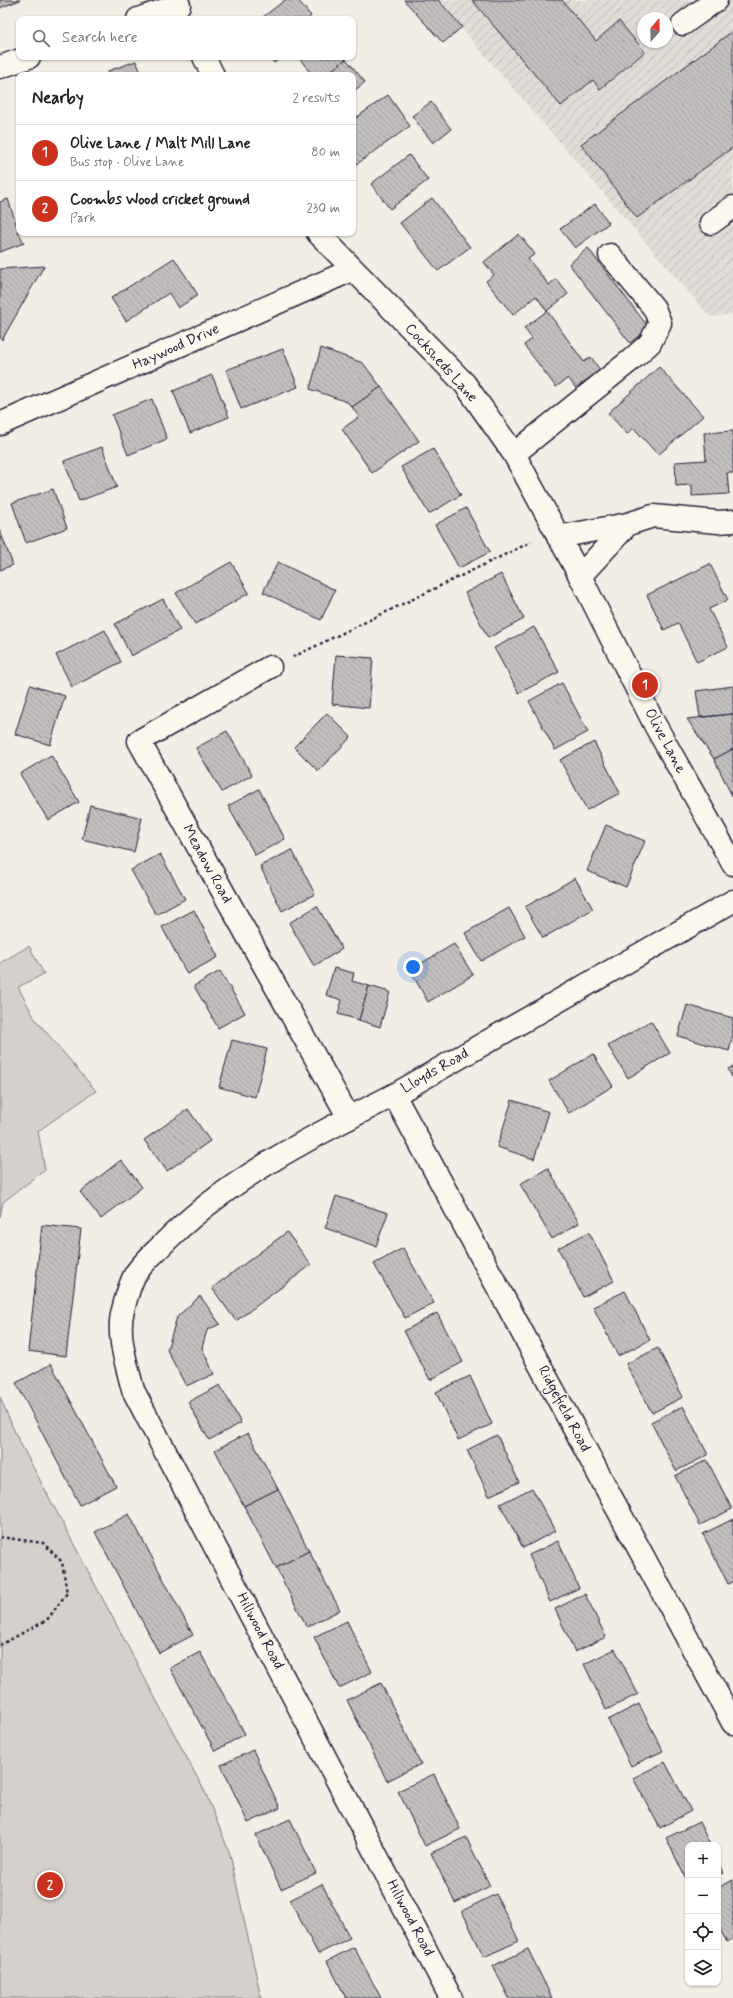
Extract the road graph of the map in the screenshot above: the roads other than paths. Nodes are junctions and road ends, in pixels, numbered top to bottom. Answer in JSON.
{"nodes":[{"id":1,"x":716,"y":0,"type":"edge"},
{"id":2,"x":181,"y":8,"type":"edge"},
{"id":3,"x":150,"y":16,"type":"edge"},
{"id":4,"x":683,"y":24,"type":"dead end"},
{"id":5,"x":20,"y":60,"type":"edge"},
{"id":6,"x":206,"y":60,"type":"edge"},
{"id":7,"x":0,"y":67,"type":"edge"},
{"id":8,"x":212,"y":72,"type":"edge"},
{"id":9,"x":733,"y":207,"type":"edge"},
{"id":10,"x":711,"y":223,"type":"dead end"},
{"id":11,"x":321,"y":236,"type":"edge"},
{"id":12,"x":610,"y":255,"type":"dead end"},
{"id":13,"x":352,"y":270,"type":"junction"},
{"id":14,"x":0,"y":424,"type":"edge"},
{"id":15,"x":514,"y":454,"type":"junction"},
{"id":16,"x":733,"y":521,"type":"edge"},
{"id":17,"x":628,"y":524,"type":"junction"},
{"id":18,"x":556,"y":534,"type":"junction"},
{"id":19,"x":580,"y":576,"type":"junction"},
{"id":20,"x":270,"y":667,"type":"road end"},
{"id":21,"x":733,"y":864,"type":"edge"},
{"id":22,"x":733,"y":901,"type":"edge"},
{"id":23,"x":394,"y":1095,"type":"junction"},
{"id":24,"x":349,"y":1118,"type":"junction"},
{"id":25,"x":150,"y":1257,"type":"joint"},
{"id":26,"x":733,"y":1723,"type":"edge"},
{"id":27,"x":451,"y":1998,"type":"edge"}],
"edges":[{"from":1,"to":4,"type":"street"},
{"from":2,"to":3,"type":"street"},
{"from":5,"to":7,"type":"street"},
{"from":6,"to":8,"type":"street"},
{"from":9,"to":10,"type":"street"},
{"from":11,"to":13,"type":"street","name":"Cocksheds Lane"},
{"from":12,"to":15,"type":"street"},
{"from":13,"to":14,"type":"street","name":"Haywood Drive"},
{"from":13,"to":15,"type":"street","name":"Cocksheds Lane"},
{"from":15,"to":18,"type":"street","name":"Cocksheds Lane"},
{"from":16,"to":17,"type":"street"},
{"from":17,"to":18,"type":"street"},
{"from":17,"to":19,"type":"street"},
{"from":18,"to":19,"type":"street","name":"Olive Lane"},
{"from":19,"to":21,"type":"street","name":"Olive Lane"},
{"from":20,"to":24,"type":"street","name":"Meadow Road"},
{"from":22,"to":23,"type":"street","name":"Lloyds Road"},
{"from":23,"to":24,"type":"street","name":"Lloyds Road"},
{"from":23,"to":26,"type":"street","name":"Ridgefield Road"},
{"from":24,"to":25,"type":"street","name":"Lloyds Road"},
{"from":25,"to":27,"type":"street","name":"Hillwood Road"}]}
